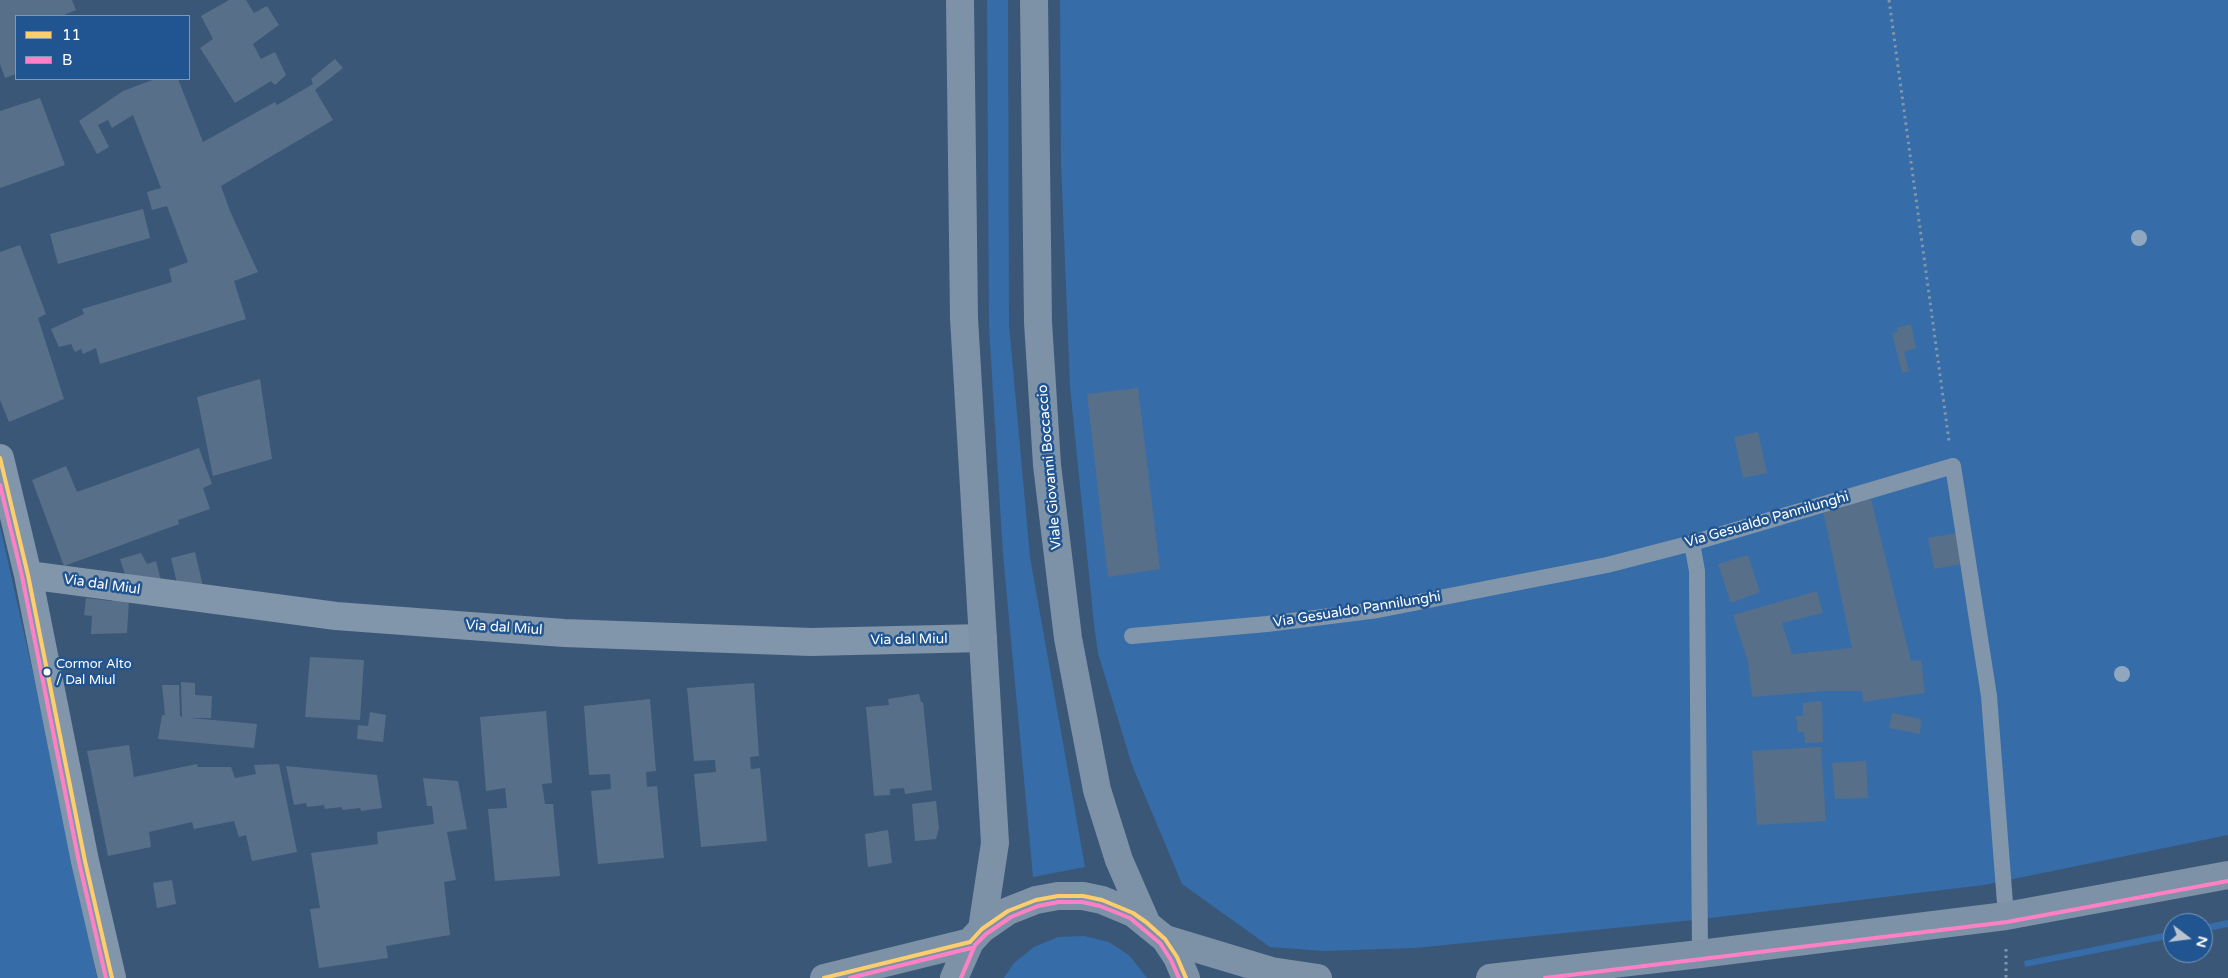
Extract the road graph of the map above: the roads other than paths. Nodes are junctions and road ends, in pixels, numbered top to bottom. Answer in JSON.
{"nodes":[{"id":1,"x":960,"y":0,"type":"edge"},
{"id":2,"x":1034,"y":0,"type":"edge"},
{"id":3,"x":0,"y":458,"type":"edge"},
{"id":4,"x":1692,"y":543,"type":"junction"},
{"id":5,"x":28,"y":575,"type":"junction"},
{"id":6,"x":1132,"y":636,"type":"dead end"},
{"id":7,"x":983,"y":638,"type":"junction"},
{"id":8,"x":2228,"y":874,"type":"edge"},
{"id":9,"x":2006,"y":916,"type":"junction"},
{"id":10,"x":1155,"y":931,"type":"junction"},
{"id":11,"x":976,"y":936,"type":"junction"},
{"id":12,"x":1700,"y":954,"type":"junction"},
{"id":13,"x":112,"y":978,"type":"edge"},
{"id":14,"x":824,"y":978,"type":"edge"},
{"id":15,"x":954,"y":978,"type":"edge"},
{"id":16,"x":1186,"y":978,"type":"edge"},
{"id":17,"x":1318,"y":978,"type":"edge"},
{"id":18,"x":1490,"y":978,"type":"edge"}],
"edges":[{"from":1,"to":7,"type":"main road"},
{"from":2,"to":10,"type":"main road","name":"Viale Giovanni Boccaccio"},
{"from":3,"to":5,"type":"street"},
{"from":4,"to":6,"type":"lane","name":"Via Gesualdo Pannilunghi"},
{"from":4,"to":9,"type":"lane","name":"Via Gesualdo Pannilunghi"},
{"from":4,"to":12,"type":"lane"},
{"from":5,"to":7,"type":"street","name":"Via dal Miul"},
{"from":5,"to":13,"type":"street"},
{"from":7,"to":11,"type":"main road"},
{"from":8,"to":9,"type":"main road"},
{"from":9,"to":12,"type":"main road"},
{"from":10,"to":11,"type":"main road"},
{"from":10,"to":16,"type":"main road","name":"Viale Giovanni Boccaccio"},
{"from":10,"to":17,"type":"main road"},
{"from":11,"to":14,"type":"main road"},
{"from":11,"to":15,"type":"main road"},
{"from":12,"to":18,"type":"main road"}]}
